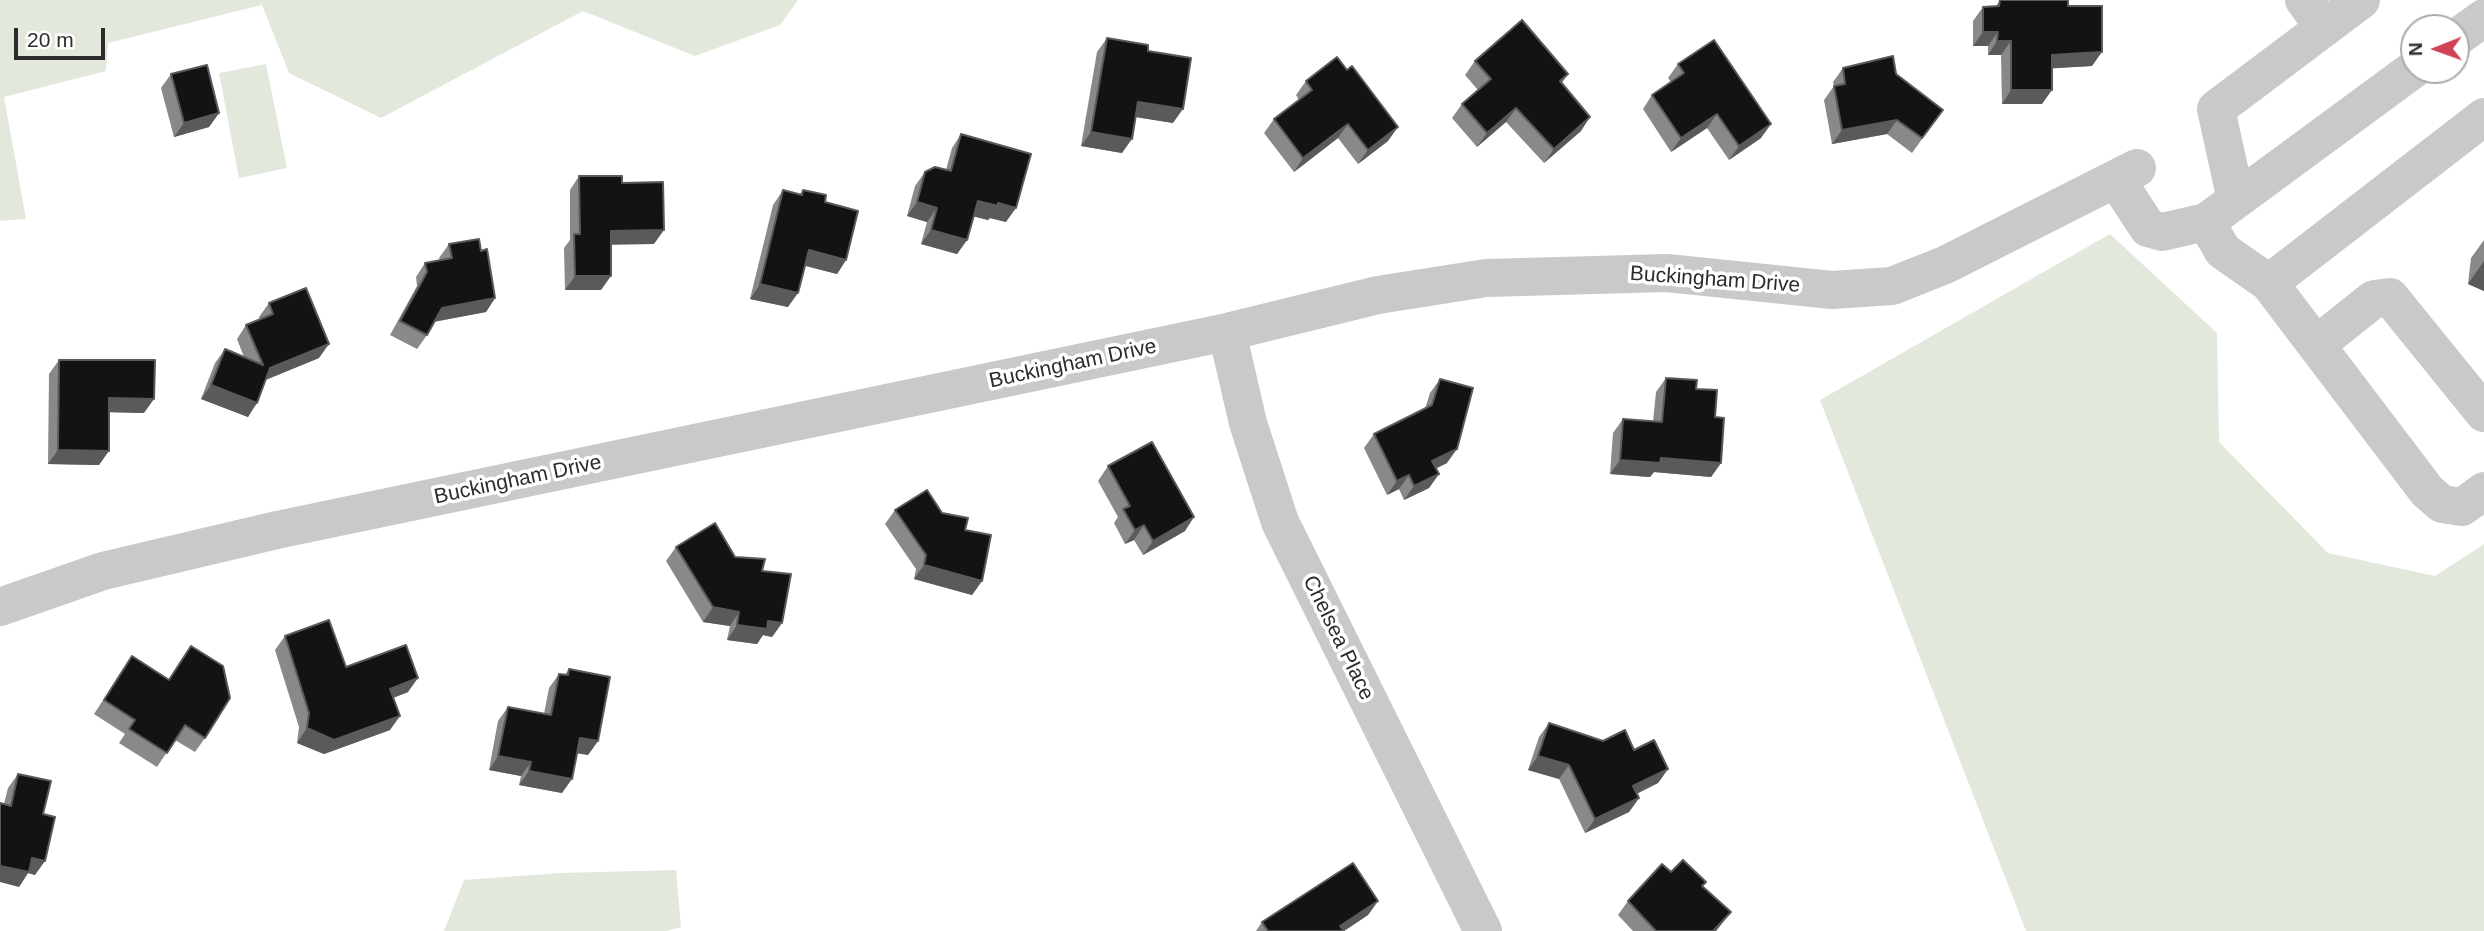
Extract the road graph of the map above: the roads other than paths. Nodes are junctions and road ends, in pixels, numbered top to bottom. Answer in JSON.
{"nodes":[{"id":1,"x":2361,"y":0,"type":"edge"},
{"id":2,"x":2314,"y":14,"type":"edge"},
{"id":3,"x":2400,"y":79,"type":"edge"},
{"id":4,"x":2484,"y":117,"type":"edge"},
{"id":5,"x":2221,"y":211,"type":"junction"},
{"id":6,"x":2269,"y":283,"type":"junction"},
{"id":7,"x":1227,"y":332,"type":"junction"},
{"id":8,"x":2316,"y":345,"type":"junction"},
{"id":9,"x":2484,"y":413,"type":"edge"},
{"id":10,"x":2484,"y":491,"type":"edge"},
{"id":11,"x":0,"y":607,"type":"edge"},
{"id":12,"x":1483,"y":931,"type":"edge"}],
"edges":[{"from":1,"to":2,"type":"street"},
{"from":2,"to":5,"type":"street"},
{"from":3,"to":5,"type":"street"},
{"from":4,"to":6,"type":"street"},
{"from":5,"to":6,"type":"street"},
{"from":5,"to":7,"type":"street","name":"Buckingham Drive"},
{"from":6,"to":8,"type":"street"},
{"from":7,"to":11,"type":"street","name":"Buckingham Drive"},
{"from":7,"to":12,"type":"street","name":"Chelsea Place"},
{"from":8,"to":9,"type":"street"},
{"from":8,"to":10,"type":"street"}]}
